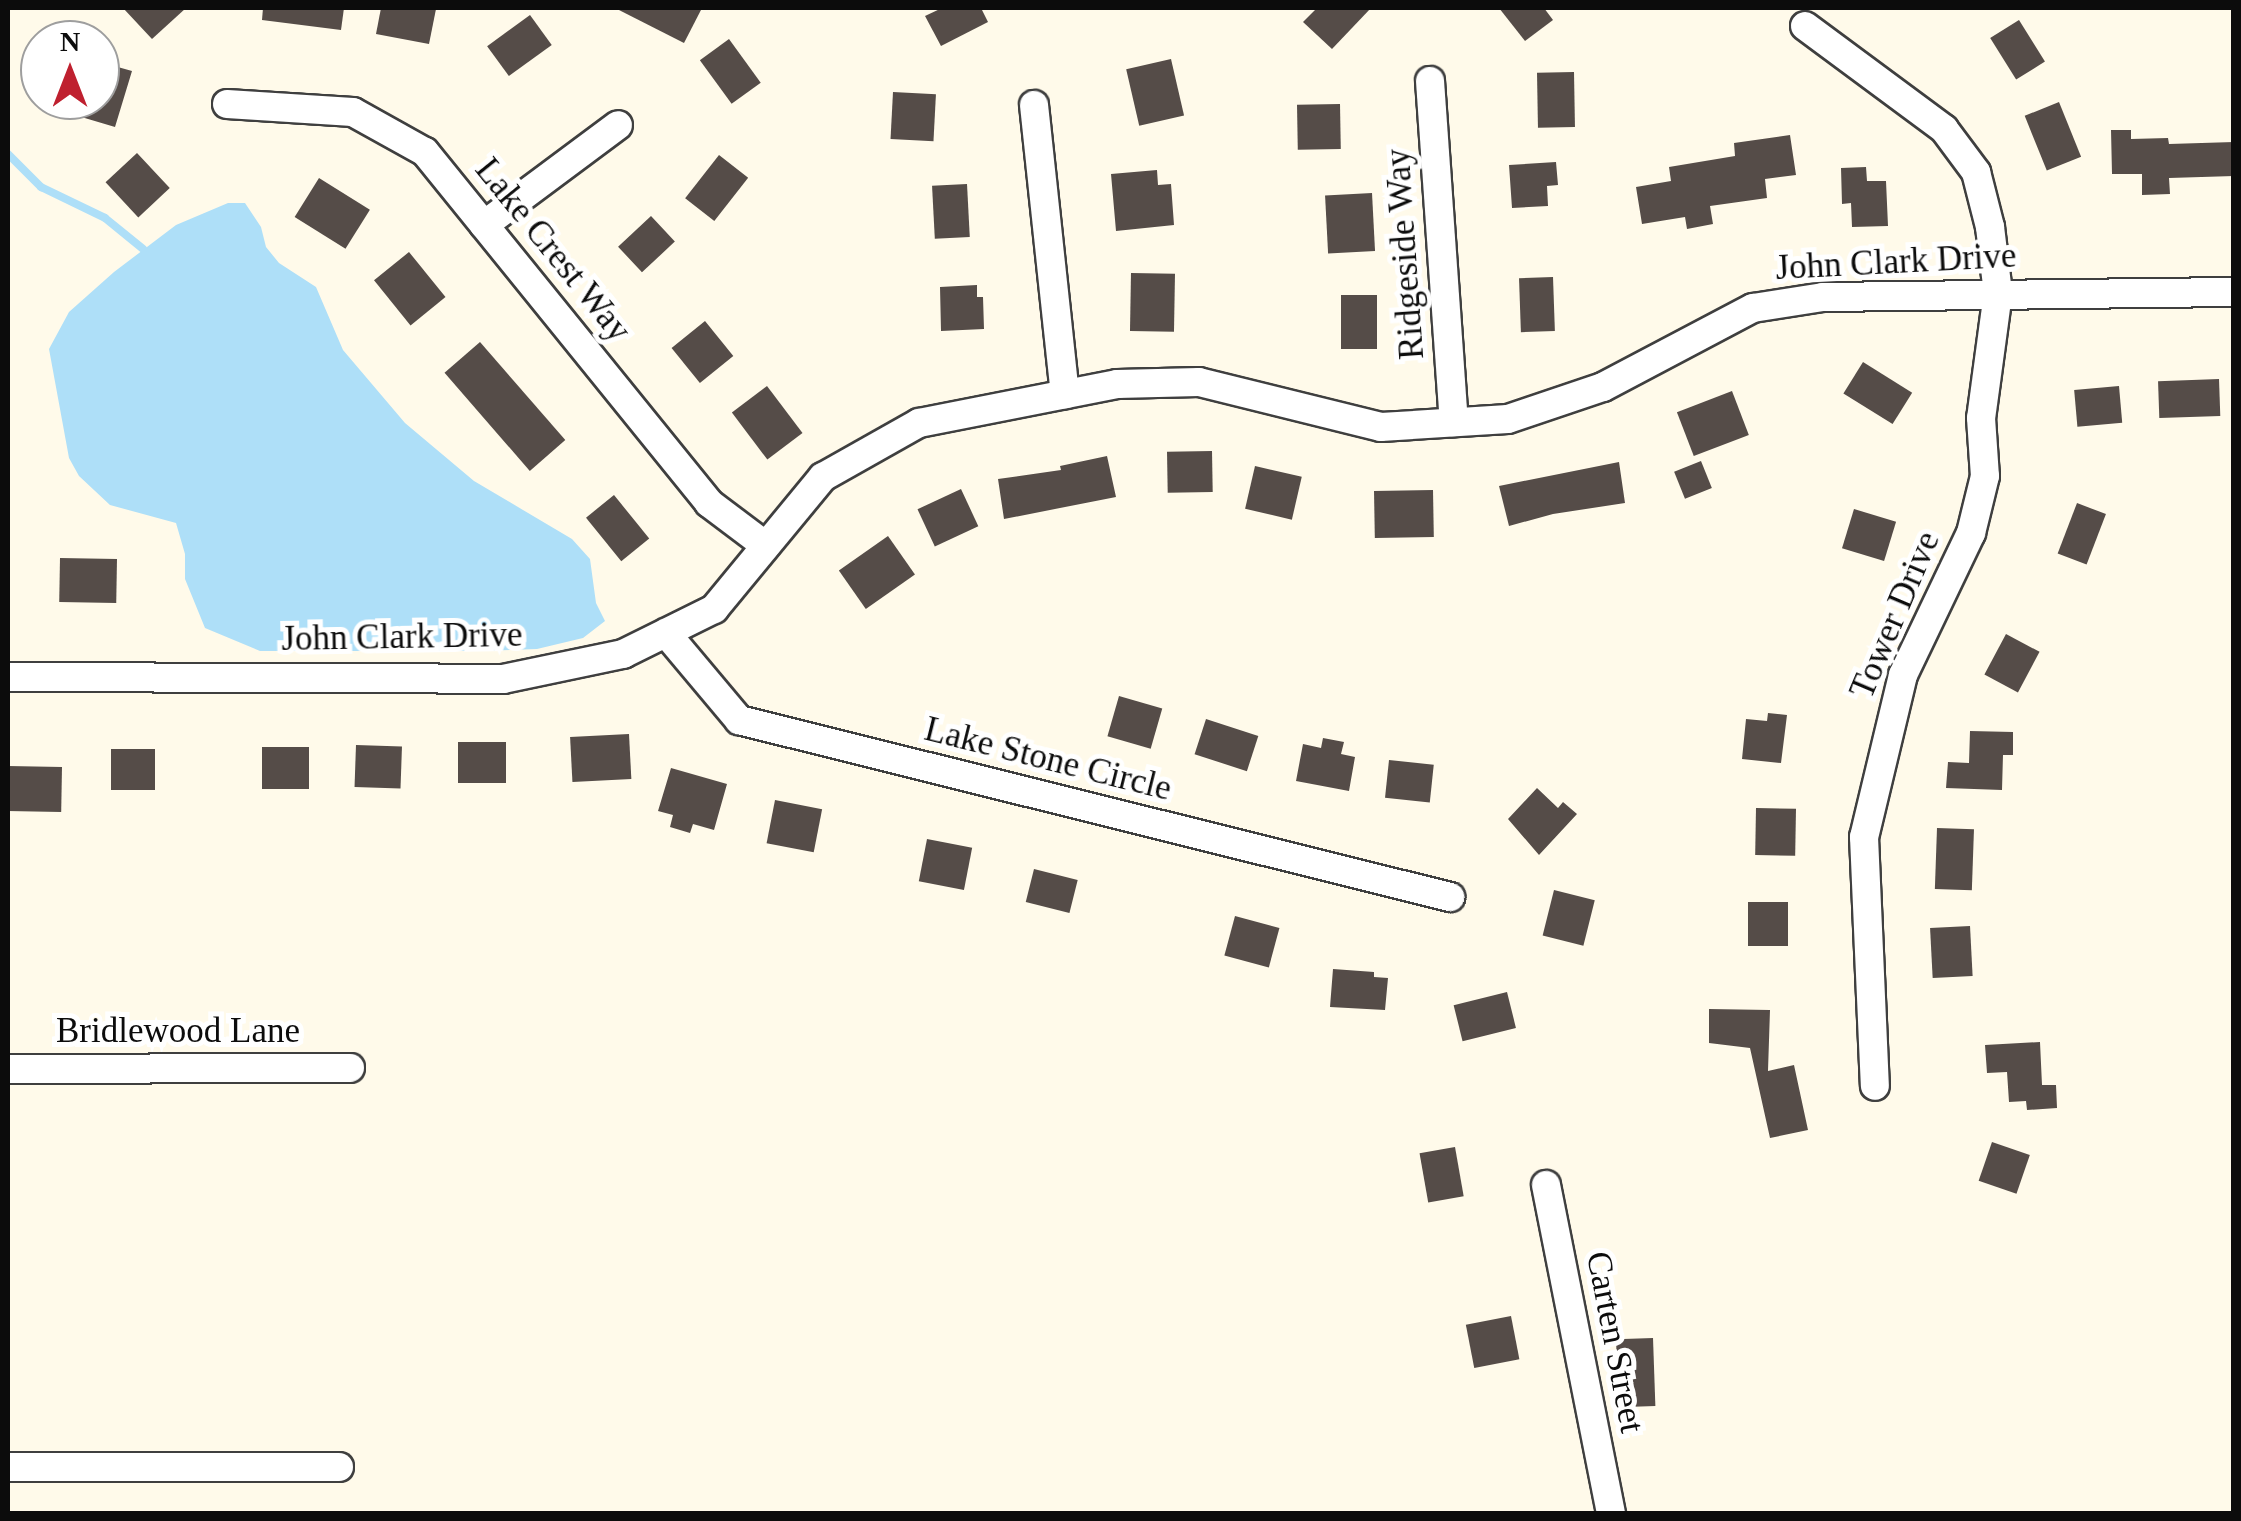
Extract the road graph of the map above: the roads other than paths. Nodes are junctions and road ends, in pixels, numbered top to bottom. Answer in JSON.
{"nodes":[{"id":1,"x":1805,"y":26,"type":"dead end"},
{"id":2,"x":1430,"y":80,"type":"dead end"},
{"id":3,"x":227,"y":104,"type":"dead end"},
{"id":4,"x":1034,"y":105,"type":"dead end"},
{"id":5,"x":618,"y":125,"type":"dead end"},
{"id":6,"x":484,"y":226,"type":"junction"},
{"id":7,"x":1998,"y":292,"type":"junction"},
{"id":8,"x":2234,"y":292,"type":"edge"},
{"id":9,"x":1065,"y":394,"type":"junction"},
{"id":10,"x":1454,"y":422,"type":"junction"},
{"id":11,"x":766,"y":546,"type":"junction"},
{"id":12,"x":666,"y":633,"type":"junction"},
{"id":13,"x":8,"y":677,"type":"edge"},
{"id":14,"x":1450,"y":898,"type":"dead end"},
{"id":15,"x":350,"y":1068,"type":"dead end"},
{"id":16,"x":8,"y":1069,"type":"edge"},
{"id":17,"x":1875,"y":1086,"type":"dead end"},
{"id":18,"x":1546,"y":1185,"type":"dead end"},
{"id":19,"x":8,"y":1467,"type":"edge"},
{"id":20,"x":339,"y":1467,"type":"dead end"},
{"id":21,"x":1611,"y":1514,"type":"edge"}],
"edges":[{"from":1,"to":7,"type":"street","name":"Tower Drive"},
{"from":2,"to":10,"type":"street","name":"Ridgeside Way"},
{"from":3,"to":6,"type":"street","name":"Lake Crest Way"},
{"from":4,"to":9,"type":"street"},
{"from":5,"to":6,"type":"street"},
{"from":6,"to":11,"type":"street","name":"Lake Crest Way"},
{"from":7,"to":8,"type":"street","name":"John Clark Drive"},
{"from":7,"to":10,"type":"street","name":"John Clark Drive"},
{"from":7,"to":17,"type":"street","name":"Tower Drive"},
{"from":9,"to":10,"type":"street","name":"John Clark Drive"},
{"from":9,"to":11,"type":"street","name":"John Clark Drive"},
{"from":11,"to":12,"type":"street","name":"John Clark Drive"},
{"from":12,"to":13,"type":"street","name":"John Clark Drive"},
{"from":12,"to":14,"type":"street","name":"Lake Stone Circle"},
{"from":15,"to":16,"type":"street","name":"Bridlewood Lane"},
{"from":18,"to":21,"type":"street","name":"Carten Street"},
{"from":19,"to":20,"type":"street"}]}
